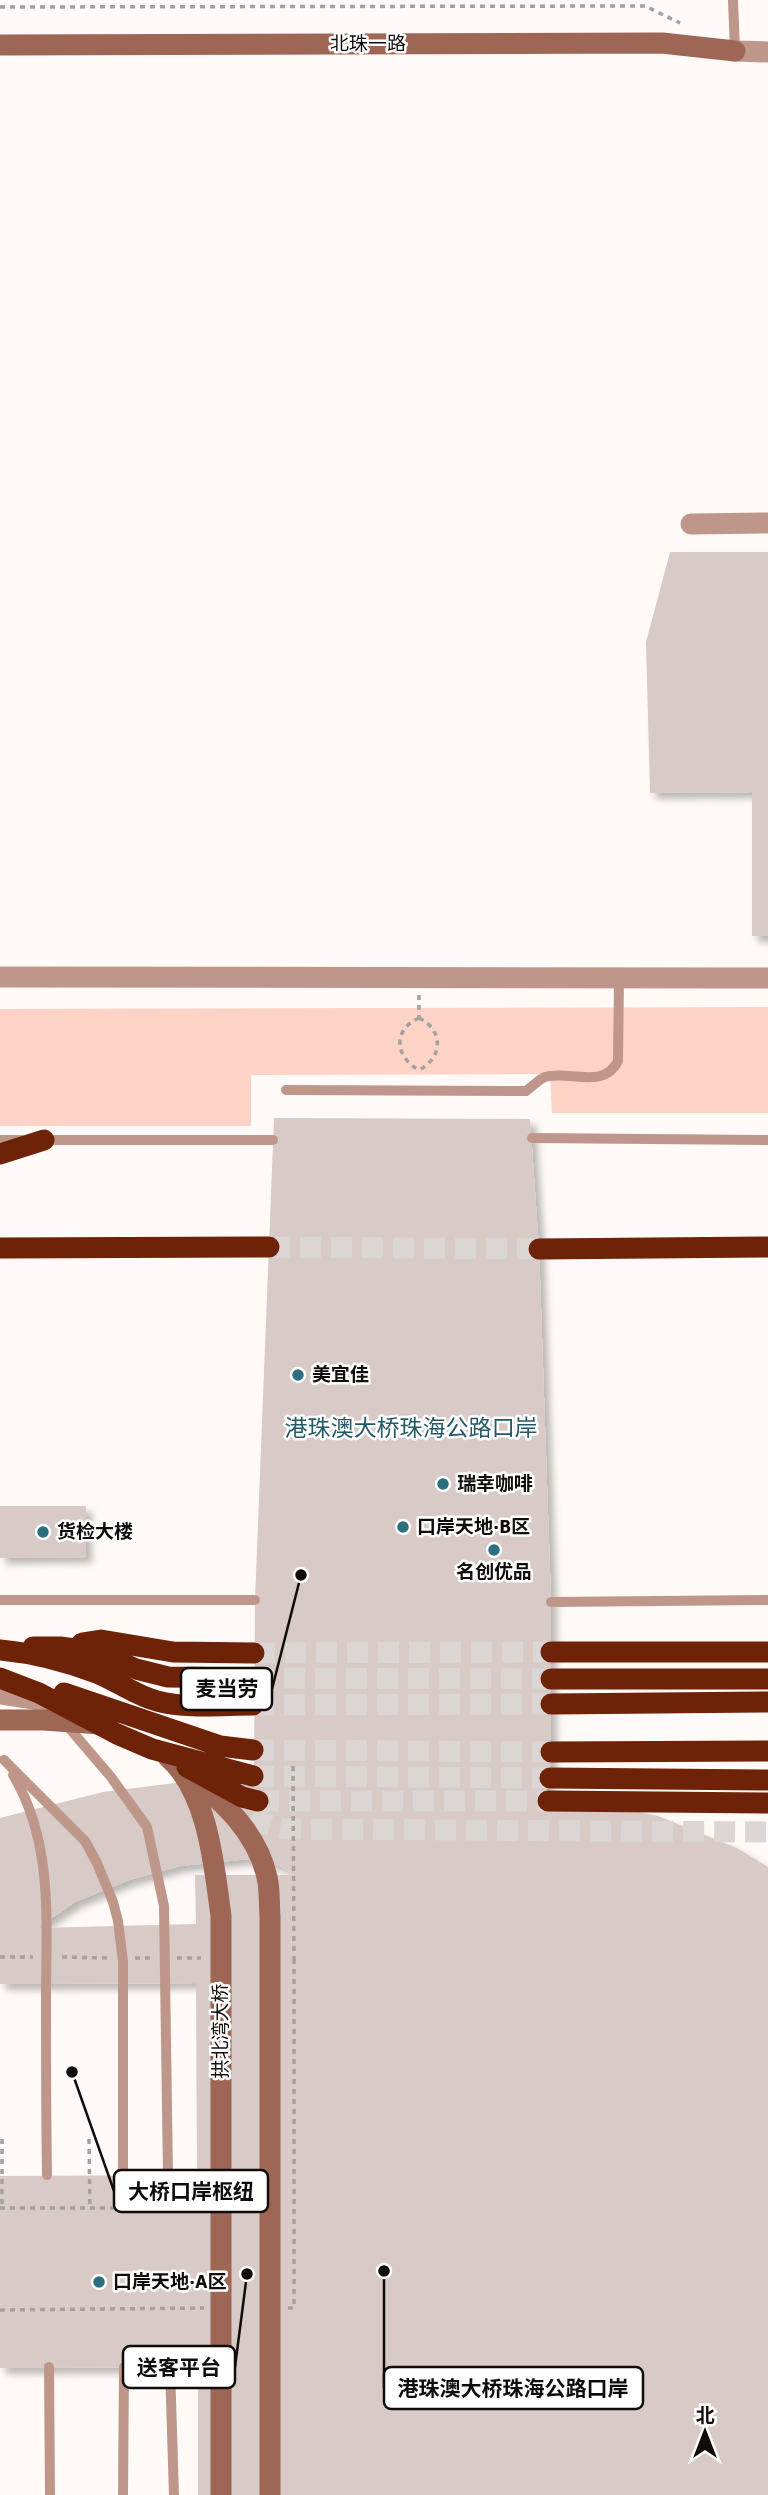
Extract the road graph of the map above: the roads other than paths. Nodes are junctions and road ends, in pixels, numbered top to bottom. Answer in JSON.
{"nodes":[{"id":1,"x":733,"y":0,"type":"edge"},
{"id":2,"x":0,"y":45,"type":"edge"},
{"id":3,"x":735,"y":51,"type":"junction"},
{"id":4,"x":768,"y":52,"type":"edge"},
{"id":5,"x":768,"y":523,"type":"edge"},
{"id":6,"x":691,"y":524,"type":"dead end"},
{"id":7,"x":0,"y":977,"type":"edge"},
{"id":8,"x":619,"y":978,"type":"junction"},
{"id":9,"x":768,"y":978,"type":"edge"},
{"id":10,"x":286,"y":1090,"type":"dead end"},
{"id":11,"x":532,"y":1138,"type":"dead end"},
{"id":12,"x":0,"y":1140,"type":"edge"},
{"id":13,"x":44,"y":1140,"type":"junction"},
{"id":14,"x":273,"y":1140,"type":"dead end"},
{"id":15,"x":768,"y":1140,"type":"edge"},
{"id":16,"x":0,"y":1154,"type":"edge"},
{"id":17,"x":269,"y":1247,"type":"tunnel mouth"},
{"id":18,"x":768,"y":1247,"type":"edge"},
{"id":19,"x":0,"y":1248,"type":"edge"},
{"id":20,"x":539,"y":1249,"type":"tunnel mouth"},
{"id":21,"x":0,"y":1600,"type":"edge"},
{"id":22,"x":768,"y":1600,"type":"edge"},
{"id":23,"x":255,"y":1601,"type":"dead end"},
{"id":24,"x":551,"y":1602,"type":"dead end"},
{"id":25,"x":60,"y":1647,"type":"junction"},
{"id":26,"x":0,"y":1649,"type":"edge"},
{"id":27,"x":551,"y":1652,"type":"tunnel mouth"},
{"id":28,"x":768,"y":1652,"type":"edge"},
{"id":29,"x":254,"y":1653,"type":"tunnel mouth"},
{"id":30,"x":0,"y":1675,"type":"edge"},
{"id":31,"x":253,"y":1678,"type":"tunnel mouth"},
{"id":32,"x":551,"y":1679,"type":"tunnel mouth"},
{"id":33,"x":768,"y":1679,"type":"edge"},
{"id":34,"x":39,"y":1693,"type":"junction"},
{"id":35,"x":0,"y":1694,"type":"edge"},
{"id":36,"x":768,"y":1702,"type":"edge"},
{"id":37,"x":551,"y":1704,"type":"tunnel mouth"},
{"id":38,"x":253,"y":1705,"type":"tunnel mouth"},
{"id":39,"x":0,"y":1720,"type":"edge"},
{"id":40,"x":121,"y":1727,"type":"junction"},
{"id":41,"x":152,"y":1749,"type":"junction"},
{"id":42,"x":253,"y":1750,"type":"tunnel mouth"},
{"id":43,"x":768,"y":1751,"type":"edge"},
{"id":44,"x":551,"y":1752,"type":"tunnel mouth"},
{"id":45,"x":2,"y":1758,"type":"edge"},
{"id":46,"x":179,"y":1767,"type":"junction"},
{"id":47,"x":253,"y":1776,"type":"tunnel mouth"},
{"id":48,"x":550,"y":1778,"type":"tunnel mouth"},
{"id":49,"x":768,"y":1780,"type":"edge"},
{"id":50,"x":258,"y":1801,"type":"tunnel mouth"},
{"id":51,"x":548,"y":1801,"type":"tunnel mouth"},
{"id":52,"x":768,"y":1803,"type":"edge"},
{"id":53,"x":47,"y":2175,"type":"dead end"},
{"id":54,"x":123,"y":2175,"type":"dead end"},
{"id":55,"x":168,"y":2175,"type":"dead end"},
{"id":56,"x":49,"y":2367,"type":"dead end"},
{"id":57,"x":124,"y":2367,"type":"dead end"},
{"id":58,"x":170,"y":2367,"type":"dead end"},
{"id":59,"x":50,"y":2495,"type":"edge"},
{"id":60,"x":123,"y":2495,"type":"edge"},
{"id":61,"x":174,"y":2495,"type":"edge"},
{"id":62,"x":221,"y":2495,"type":"edge"},
{"id":63,"x":270,"y":2495,"type":"edge"}],
"edges":[{"from":1,"to":3,"type":"lane"},
{"from":2,"to":3,"type":"main road","name":"北珠一路"},
{"from":3,"to":4,"type":"street"},
{"from":5,"to":6,"type":"street"},
{"from":7,"to":8,"type":"street"},
{"from":8,"to":9,"type":"street"},
{"from":8,"to":10,"type":"lane"},
{"from":11,"to":15,"type":"lane"},
{"from":12,"to":13,"type":"lane"},
{"from":13,"to":14,"type":"lane"},
{"from":13,"to":16,"type":"highway"},
{"from":17,"to":19,"type":"highway"},
{"from":18,"to":20,"type":"highway"},
{"from":21,"to":23,"type":"lane"},
{"from":22,"to":24,"type":"lane"},
{"from":25,"to":26,"type":"highway"},
{"from":25,"to":29,"type":"highway"},
{"from":25,"to":31,"type":"highway"},
{"from":26,"to":38,"type":"highway"},
{"from":27,"to":28,"type":"highway"},
{"from":30,"to":34,"type":"highway"},
{"from":30,"to":42,"type":"highway"},
{"from":32,"to":33,"type":"highway"},
{"from":34,"to":41,"type":"highway"},
{"from":34,"to":55,"type":"lane"},
{"from":35,"to":40,"type":"street"},
{"from":36,"to":37,"type":"highway"},
{"from":39,"to":40,"type":"main road","name":"拱北湾大桥"},
{"from":40,"to":46,"type":"main road","name":"拱北湾大桥"},
{"from":41,"to":47,"type":"highway"},
{"from":41,"to":50,"type":"highway"},
{"from":43,"to":44,"type":"highway"},
{"from":45,"to":53,"type":"lane"},
{"from":45,"to":54,"type":"lane"},
{"from":46,"to":62,"type":"main road","name":"拱北湾大桥"},
{"from":46,"to":63,"type":"main road"},
{"from":48,"to":49,"type":"highway"},
{"from":51,"to":52,"type":"highway"},
{"from":56,"to":59,"type":"lane"},
{"from":57,"to":60,"type":"lane"},
{"from":58,"to":61,"type":"lane"}]}
